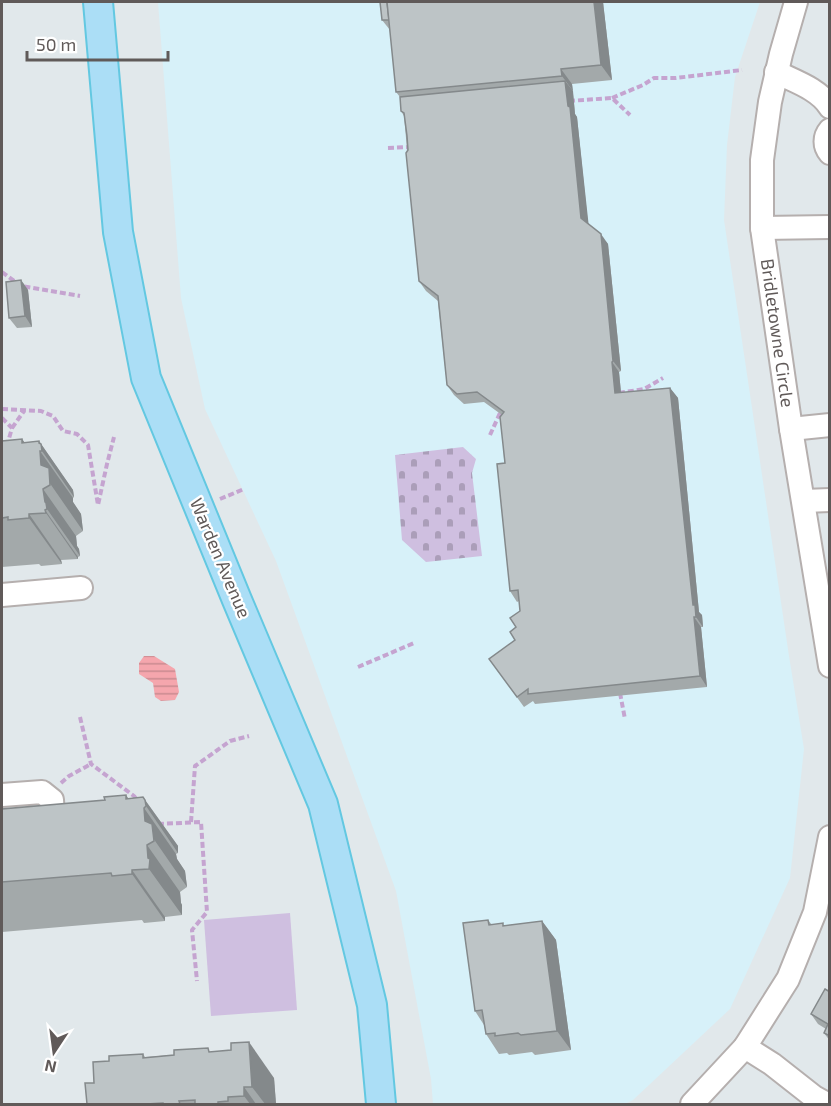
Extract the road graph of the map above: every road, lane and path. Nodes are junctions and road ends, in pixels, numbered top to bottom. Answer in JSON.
{"nodes":[{"id":1,"x":98,"y":2,"type":"edge"},
{"id":2,"x":796,"y":2,"type":"edge"},
{"id":3,"x":742,"y":70,"type":"dead end"},
{"id":4,"x":776,"y":72,"type":"junction"},
{"id":5,"x":612,"y":98,"type":"junction"},
{"id":6,"x":563,"y":102,"type":"edge"},
{"id":7,"x":830,"y":107,"type":"edge"},
{"id":8,"x":630,"y":116,"type":"dead end"},
{"id":9,"x":830,"y":130,"type":"edge"},
{"id":10,"x":414,"y":146,"type":"edge"},
{"id":11,"x":388,"y":148,"type":"dead end"},
{"id":12,"x":830,"y":153,"type":"edge"},
{"id":13,"x":830,"y":227,"type":"edge"},
{"id":14,"x":762,"y":228,"type":"junction"},
{"id":15,"x":2,"y":272,"type":"edge"},
{"id":16,"x":80,"y":296,"type":"dead end"},
{"id":17,"x":663,"y":378,"type":"dead end"},
{"id":18,"x":610,"y":394,"type":"edge"},
{"id":19,"x":2,"y":409,"type":"edge"},
{"id":20,"x":511,"y":409,"type":"edge"},
{"id":21,"x":24,"y":411,"type":"junction"},
{"id":22,"x":2,"y":418,"type":"edge"},
{"id":23,"x":830,"y":425,"type":"edge"},
{"id":24,"x":12,"y":428,"type":"junction"},
{"id":25,"x":791,"y":429,"type":"junction"},
{"id":26,"x":490,"y":435,"type":"dead end"},
{"id":27,"x":114,"y":437,"type":"dead end"},
{"id":28,"x":2,"y":448,"type":"edge"},
{"id":29,"x":830,"y":500,"type":"edge"},
{"id":30,"x":804,"y":501,"type":"junction"},
{"id":31,"x":81,"y":588,"type":"dead end"},
{"id":32,"x":2,"y":595,"type":"edge"},
{"id":33,"x":414,"y":643,"type":"dead end"},
{"id":34,"x":830,"y":666,"type":"edge"},
{"id":35,"x":358,"y":667,"type":"dead end"},
{"id":36,"x":620,"y":685,"type":"edge"},
{"id":37,"x":80,"y":717,"type":"dead end"},
{"id":38,"x":625,"y":719,"type":"dead end"},
{"id":39,"x":249,"y":736,"type":"dead end"},
{"id":40,"x":91,"y":764,"type":"junction"},
{"id":41,"x":2,"y":795,"type":"edge"},
{"id":42,"x":47,"y":797,"type":"junction"},
{"id":43,"x":141,"y":806,"type":"edge"},
{"id":44,"x":191,"y":822,"type":"junction"},
{"id":45,"x":154,"y":824,"type":"edge"},
{"id":46,"x":3,"y":834,"type":"edge"},
{"id":47,"x":830,"y":837,"type":"edge"},
{"id":48,"x":826,"y":871,"type":"edge"},
{"id":49,"x":197,"y":981,"type":"dead end"},
{"id":50,"x":745,"y":1047,"type":"junction"},
{"id":51,"x":381,"y":1104,"type":"edge"},
{"id":52,"x":692,"y":1104,"type":"edge"},
{"id":53,"x":827,"y":1104,"type":"edge"}],
"edges":[{"from":1,"to":51,"type":"main road","name":"Warden Avenue"},
{"from":2,"to":4,"type":"street","name":"Bridletowne Circle"},
{"from":3,"to":5,"type":"path"},
{"from":4,"to":7,"type":"street"},
{"from":4,"to":14,"type":"street","name":"Bridletowne Circle"},
{"from":5,"to":6,"type":"path"},
{"from":5,"to":8,"type":"path"},
{"from":9,"to":12,"type":"street"},
{"from":10,"to":11,"type":"path"},
{"from":13,"to":14,"type":"street"},
{"from":14,"to":25,"type":"street","name":"Bridletowne Circle"},
{"from":15,"to":16,"type":"path"},
{"from":17,"to":18,"type":"path"},
{"from":19,"to":21,"type":"path"},
{"from":20,"to":26,"type":"path"},
{"from":21,"to":24,"type":"path"},
{"from":21,"to":27,"type":"path"},
{"from":22,"to":24,"type":"path"},
{"from":23,"to":25,"type":"street"},
{"from":24,"to":28,"type":"path"},
{"from":25,"to":30,"type":"street","name":"Bridletowne Circle"},
{"from":29,"to":30,"type":"street"},
{"from":30,"to":34,"type":"street","name":"Bridletowne Circle"},
{"from":31,"to":32,"type":"street"},
{"from":33,"to":35,"type":"path"},
{"from":36,"to":38,"type":"path"},
{"from":37,"to":40,"type":"path"},
{"from":39,"to":44,"type":"path"},
{"from":40,"to":42,"type":"path"},
{"from":40,"to":43,"type":"path"},
{"from":41,"to":42,"type":"street"},
{"from":42,"to":46,"type":"street"},
{"from":44,"to":45,"type":"path"},
{"from":44,"to":49,"type":"path"},
{"from":47,"to":48,"type":"street"},
{"from":48,"to":50,"type":"street"},
{"from":50,"to":52,"type":"street"},
{"from":50,"to":53,"type":"street"}]}
